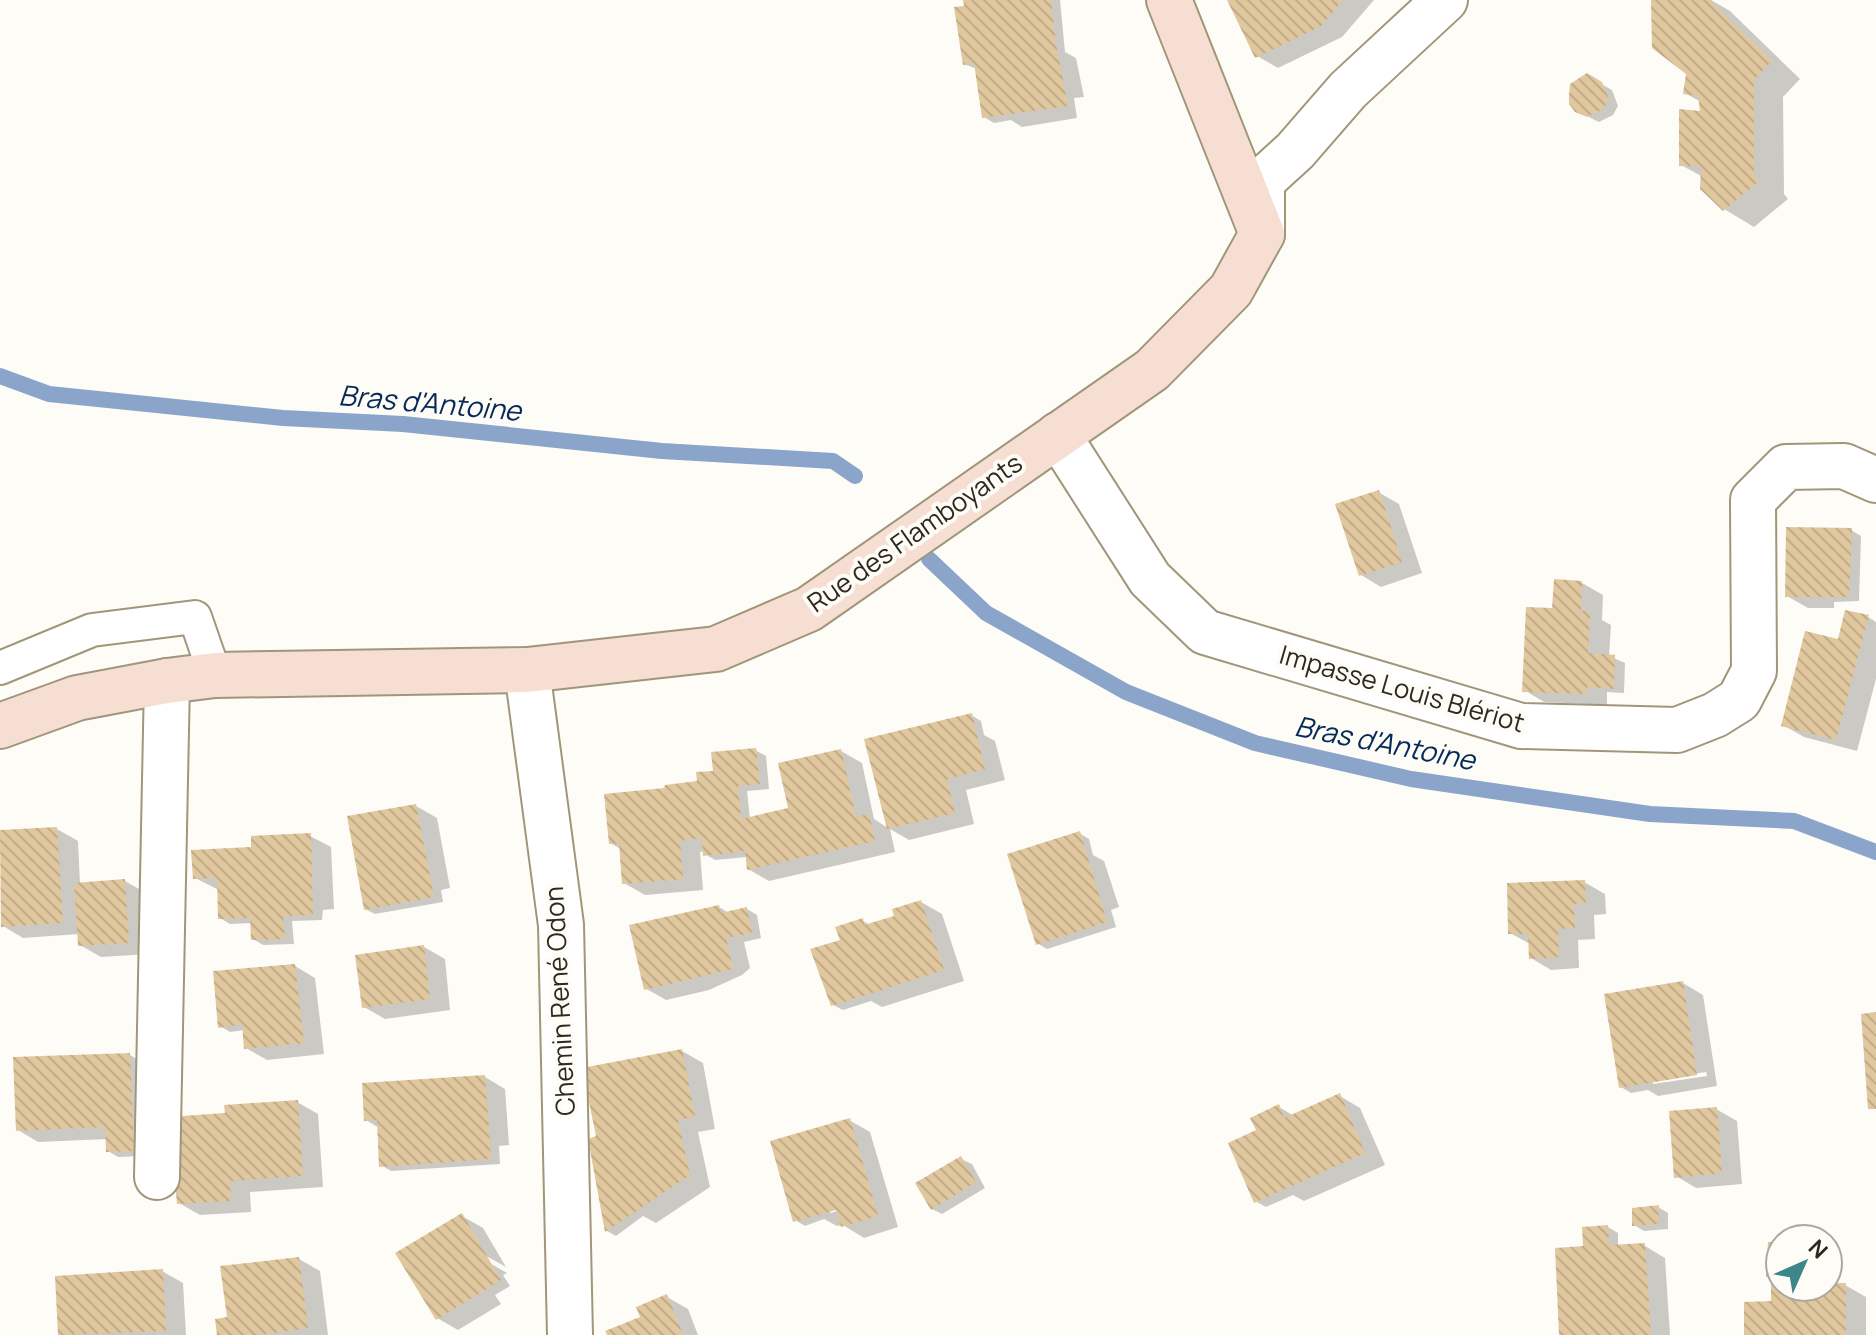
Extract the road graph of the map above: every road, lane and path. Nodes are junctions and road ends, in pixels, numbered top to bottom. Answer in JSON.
{"nodes":[{"id":1,"x":1169,"y":0,"type":"edge"},
{"id":2,"x":1445,"y":0,"type":"edge"},
{"id":3,"x":1262,"y":234,"type":"junction"},
{"id":4,"x":1058,"y":435,"type":"junction"},
{"id":5,"x":1876,"y":480,"type":"edge"},
{"id":6,"x":0,"y":668,"type":"edge"},
{"id":7,"x":527,"y":670,"type":"junction"},
{"id":8,"x":215,"y":675,"type":"junction"},
{"id":9,"x":167,"y":681,"type":"junction"},
{"id":10,"x":0,"y":726,"type":"edge"},
{"id":11,"x":157,"y":1177,"type":"dead end"},
{"id":12,"x":570,"y":1335,"type":"edge"}],
"edges":[{"from":1,"to":3,"type":"main road"},
{"from":2,"to":3,"type":"street"},
{"from":3,"to":4,"type":"main road","name":"Rue des Flamboyants"},
{"from":4,"to":5,"type":"street","name":"Impasse Louis Blériot"},
{"from":4,"to":7,"type":"main road","name":"Rue des Flamboyants"},
{"from":6,"to":8,"type":"lane"},
{"from":7,"to":8,"type":"main road","name":"Rue des Flamboyants"},
{"from":7,"to":12,"type":"street","name":"Chemin René Odon"},
{"from":8,"to":9,"type":"main road","name":"Rue des Flamboyants"},
{"from":9,"to":10,"type":"main road","name":"Rue des Flamboyants"},
{"from":9,"to":11,"type":"street"}]}
